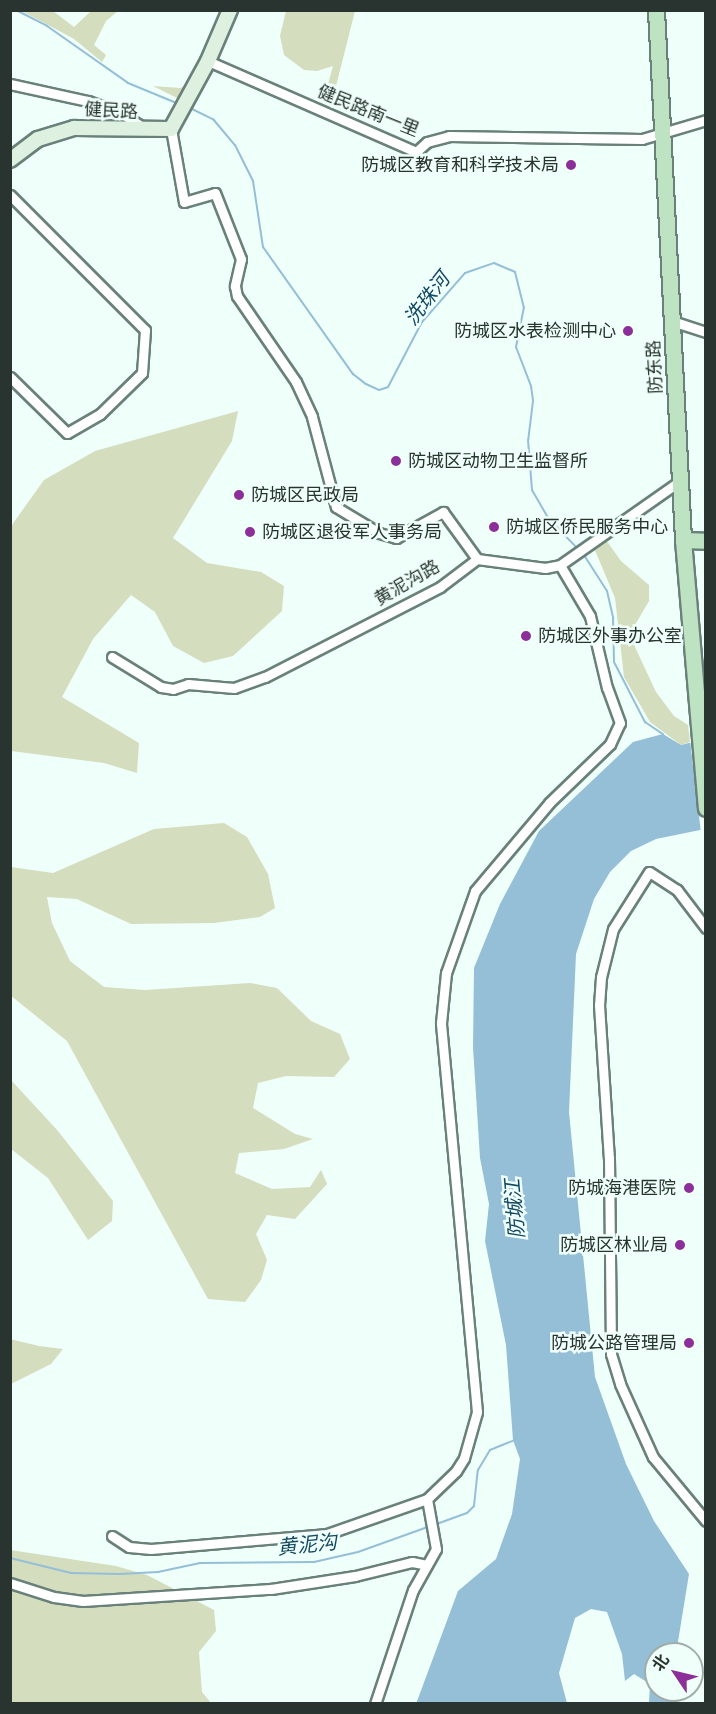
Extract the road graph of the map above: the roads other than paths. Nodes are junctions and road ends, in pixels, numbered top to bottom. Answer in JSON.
{"nodes":[{"id":1,"x":230,"y":10,"type":"edge"},
{"id":2,"x":656,"y":10,"type":"edge"},
{"id":3,"x":208,"y":61,"type":"junction"},
{"id":4,"x":10,"y":84,"type":"edge"},
{"id":5,"x":705,"y":120,"type":"edge"},
{"id":6,"x":174,"y":125,"type":"junction"},
{"id":7,"x":148,"y":131,"type":"junction"},
{"id":8,"x":662,"y":132,"type":"junction"},
{"id":9,"x":10,"y":160,"type":"edge"},
{"id":10,"x":10,"y":195,"type":"edge"},
{"id":11,"x":672,"y":321,"type":"junction"},
{"id":12,"x":705,"y":332,"type":"edge"},
{"id":13,"x":10,"y":377,"type":"edge"},
{"id":14,"x":680,"y":481,"type":"junction"},
{"id":15,"x":683,"y":540,"type":"junction"},
{"id":16,"x":705,"y":541,"type":"edge"},
{"id":17,"x":477,"y":559,"type":"junction"},
{"id":18,"x":560,"y":565,"type":"junction"},
{"id":19,"x":112,"y":657,"type":"dead end"},
{"id":20,"x":705,"y":808,"type":"edge"},
{"id":21,"x":705,"y":928,"type":"edge"},
{"id":22,"x":427,"y":1499,"type":"junction"},
{"id":23,"x":705,"y":1521,"type":"edge"},
{"id":24,"x":112,"y":1536,"type":"dead end"},
{"id":25,"x":427,"y":1565,"type":"junction"},
{"id":26,"x":10,"y":1583,"type":"edge"},
{"id":27,"x":375,"y":1704,"type":"edge"}],
"edges":[{"from":1,"to":3,"type":"street"},
{"from":2,"to":8,"type":"main road","name":"防东路"},
{"from":3,"to":6,"type":"street"},
{"from":3,"to":8,"type":"street","name":"健民路南一里"},
{"from":4,"to":7,"type":"street"},
{"from":5,"to":8,"type":"street","name":"健民路南一里"},
{"from":6,"to":7,"type":"street","name":"健民路"},
{"from":6,"to":17,"type":"street"},
{"from":7,"to":9,"type":"street","name":"健民路"},
{"from":8,"to":11,"type":"main road","name":"防东路"},
{"from":10,"to":13,"type":"street"},
{"from":11,"to":12,"type":"street"},
{"from":11,"to":14,"type":"main road","name":"防东路"},
{"from":14,"to":15,"type":"main road","name":"防东路"},
{"from":14,"to":18,"type":"street"},
{"from":15,"to":16,"type":"main road"},
{"from":15,"to":20,"type":"main road","name":"防东路"},
{"from":17,"to":18,"type":"street"},
{"from":17,"to":19,"type":"street","name":"黄泥沟路"},
{"from":18,"to":22,"type":"street"},
{"from":21,"to":23,"type":"street"},
{"from":22,"to":24,"type":"street"},
{"from":22,"to":25,"type":"street"},
{"from":25,"to":26,"type":"street"},
{"from":25,"to":27,"type":"street"}]}
